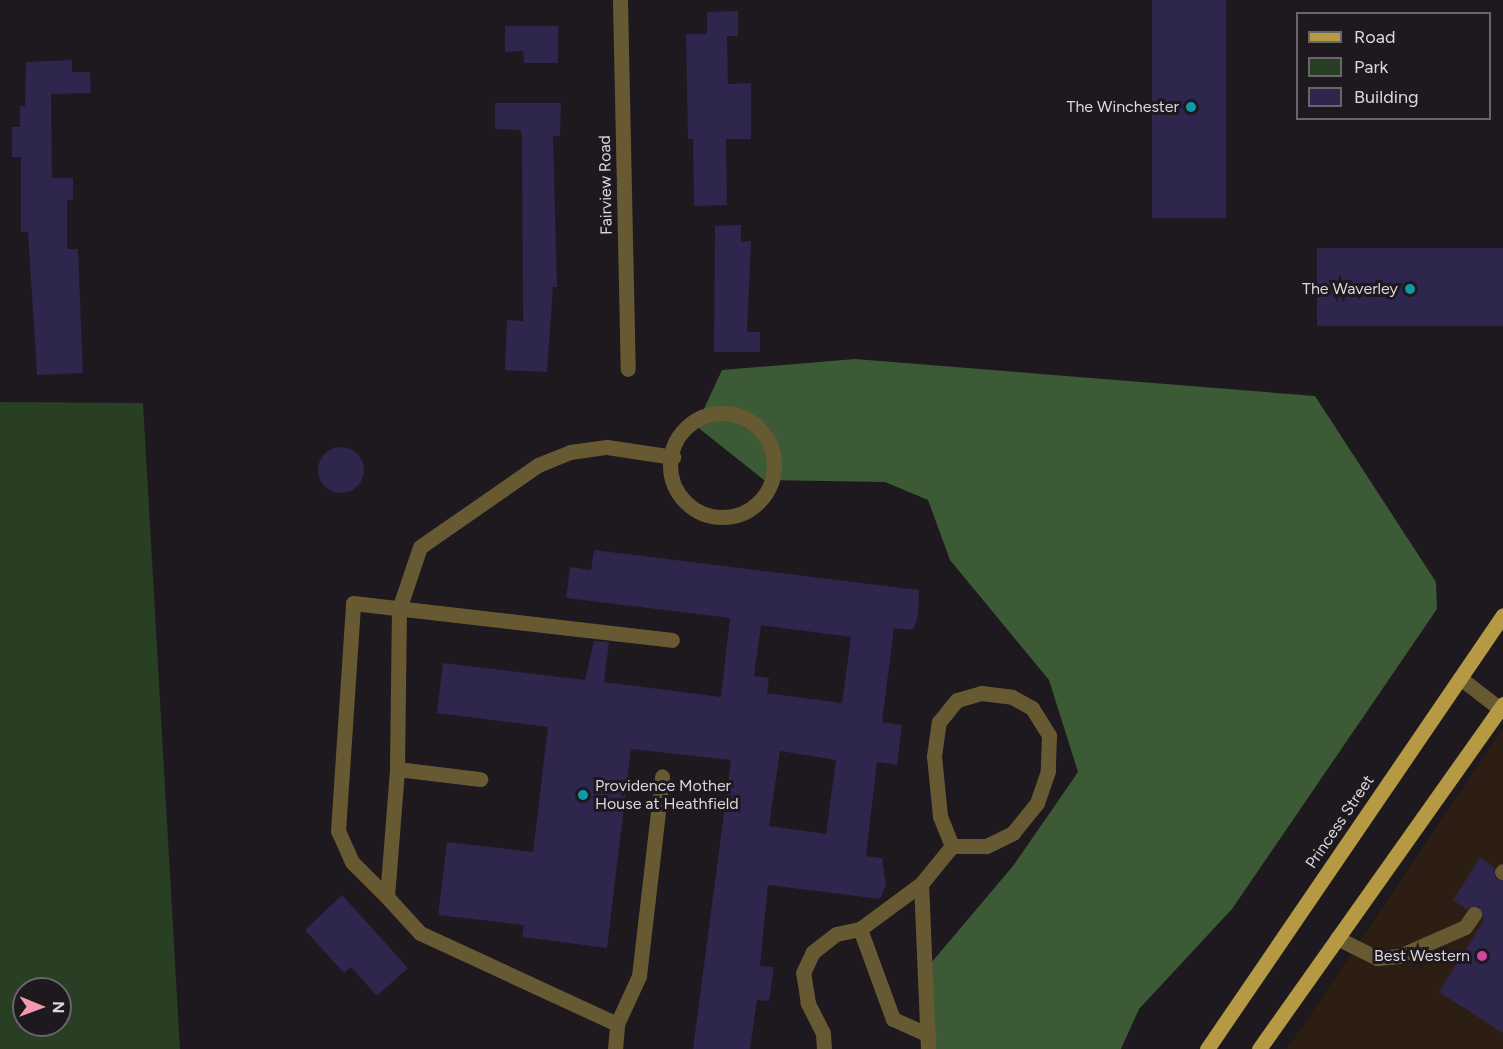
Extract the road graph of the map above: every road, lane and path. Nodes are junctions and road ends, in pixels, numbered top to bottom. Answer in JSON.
{"nodes":[{"id":1,"x":621,"y":0,"type":"edge"},
{"id":2,"x":628,"y":369,"type":"dead end"},
{"id":3,"x":673,"y":457,"type":"junction"},
{"id":4,"x":399,"y":609,"type":"junction"},
{"id":5,"x":1503,"y":615,"type":"edge"},
{"id":6,"x":672,"y":640,"type":"dead end"},
{"id":7,"x":1460,"y":678,"type":"junction"},
{"id":8,"x":1502,"y":708,"type":"edge"},
{"id":9,"x":397,"y":769,"type":"junction"},
{"id":10,"x":662,"y":776,"type":"dead end"},
{"id":11,"x":480,"y":779,"type":"dead end"},
{"id":12,"x":952,"y":846,"type":"junction"},
{"id":13,"x":921,"y":884,"type":"junction"},
{"id":14,"x":387,"y":897,"type":"junction"},
{"id":15,"x":1474,"y":914,"type":"dead end"},
{"id":16,"x":860,"y":929,"type":"junction"},
{"id":17,"x":1337,"y":938,"type":"junction"},
{"id":18,"x":617,"y":1023,"type":"junction"},
{"id":19,"x":929,"y":1042,"type":"edge"},
{"id":20,"x":615,"y":1049,"type":"edge"},
{"id":21,"x":824,"y":1049,"type":"edge"},
{"id":22,"x":1207,"y":1049,"type":"edge"},
{"id":23,"x":1259,"y":1049,"type":"edge"}],
"edges":[{"from":1,"to":2,"type":"street","name":"Fairview Road"},
{"from":3,"to":3,"type":"street"},
{"from":3,"to":4,"type":"street"},
{"from":4,"to":6,"type":"street"},
{"from":4,"to":9,"type":"street"},
{"from":4,"to":14,"type":"street"},
{"from":5,"to":7,"type":"main road","name":"Princess Street"},
{"from":7,"to":8,"type":"street"},
{"from":7,"to":22,"type":"main road","name":"Princess Street"},
{"from":8,"to":17,"type":"main road"},
{"from":9,"to":11,"type":"street"},
{"from":9,"to":14,"type":"street"},
{"from":10,"to":18,"type":"street"},
{"from":12,"to":12,"type":"street"},
{"from":12,"to":13,"type":"street"},
{"from":13,"to":16,"type":"street"},
{"from":13,"to":19,"type":"street"},
{"from":14,"to":18,"type":"street"},
{"from":15,"to":17,"type":"street"},
{"from":16,"to":19,"type":"street"},
{"from":16,"to":21,"type":"street"},
{"from":17,"to":23,"type":"main road"},
{"from":18,"to":20,"type":"street"}]}
